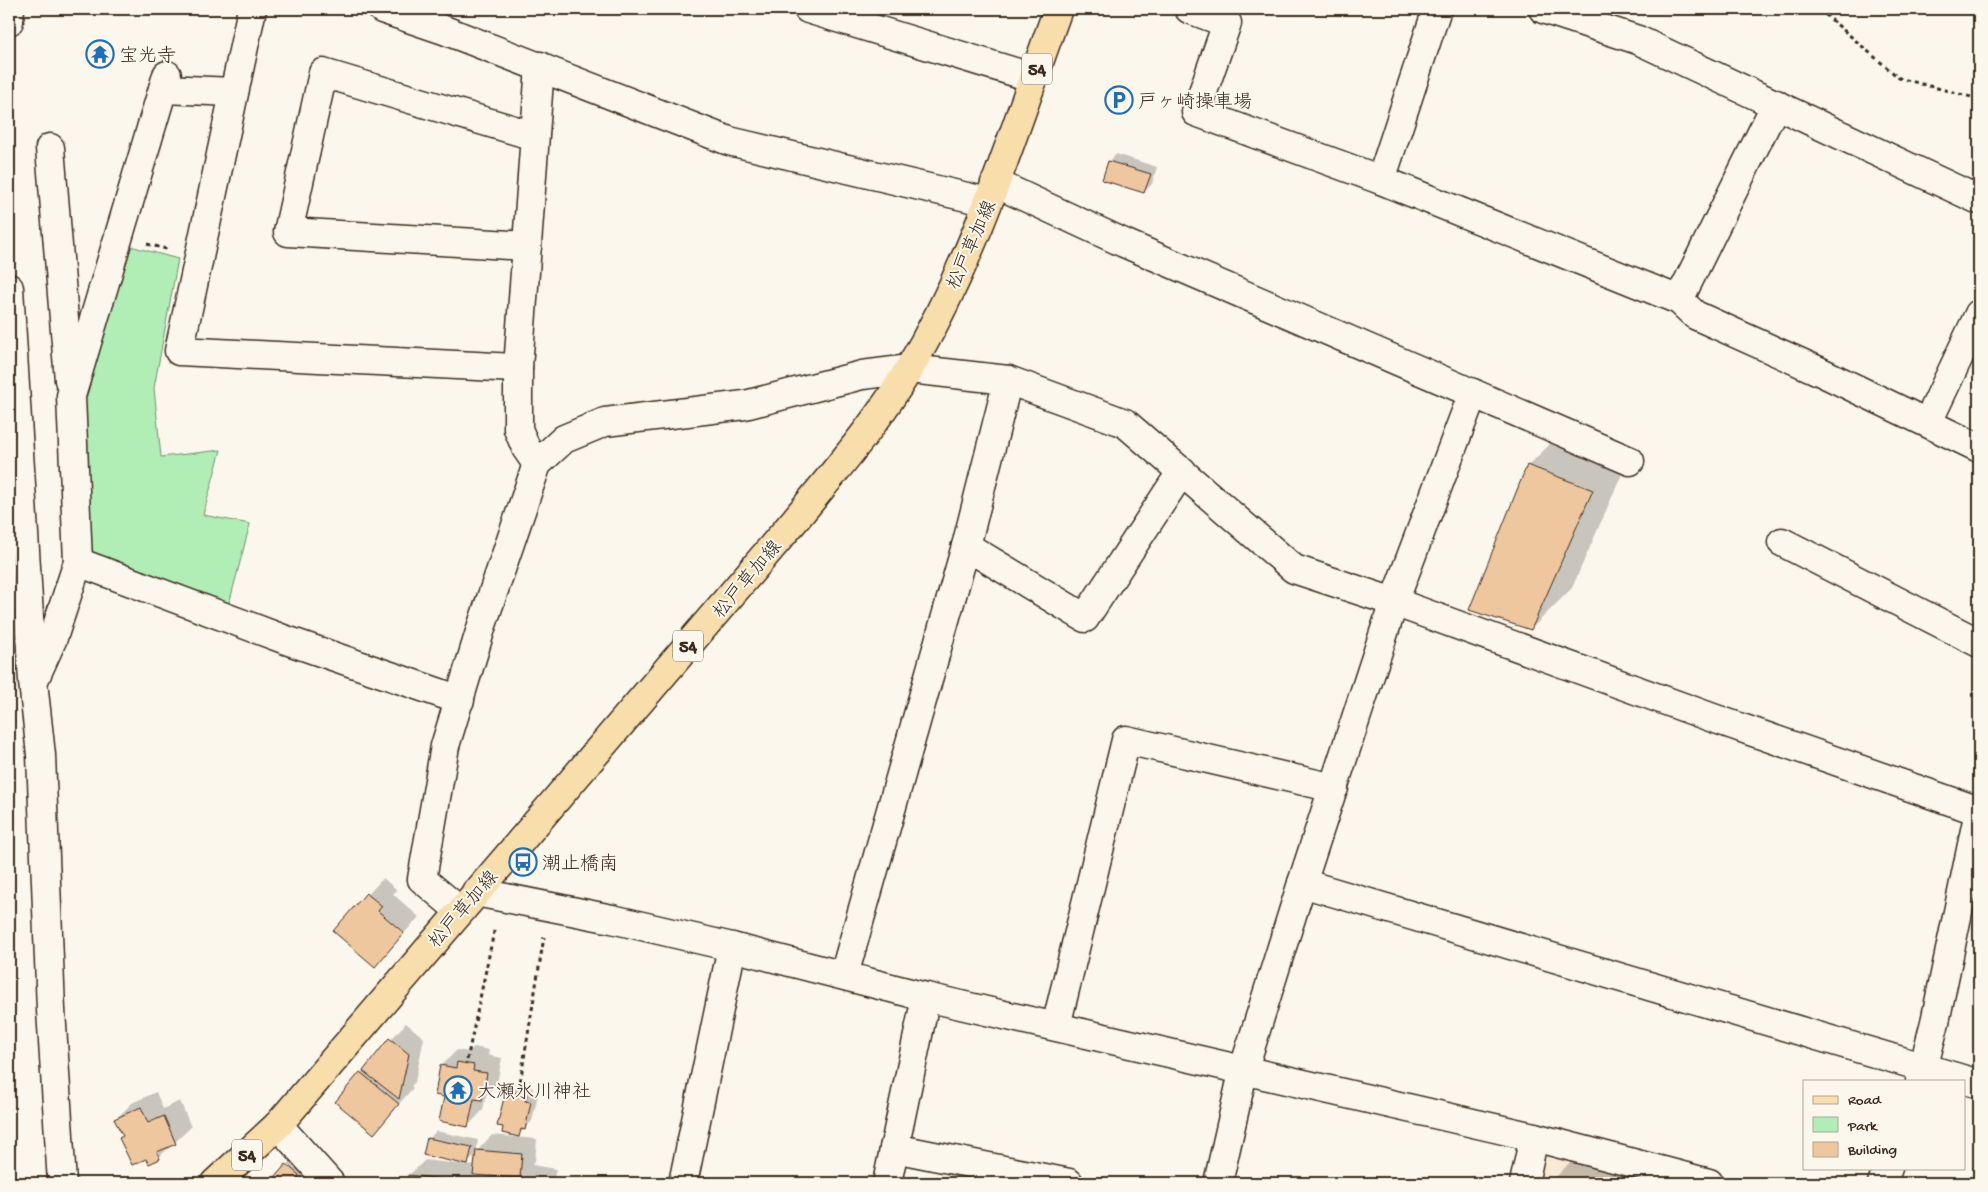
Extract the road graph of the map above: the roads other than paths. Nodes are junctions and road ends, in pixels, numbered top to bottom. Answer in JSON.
{"nodes":[{"id":1,"x":10,"y":9,"type":"edge"},
{"id":2,"x":252,"y":9,"type":"edge"},
{"id":3,"x":382,"y":9,"type":"edge"},
{"id":4,"x":808,"y":9,"type":"edge"},
{"id":5,"x":1058,"y":9,"type":"edge"},
{"id":6,"x":1189,"y":9,"type":"edge"},
{"id":7,"x":1436,"y":9,"type":"edge"},
{"id":8,"x":1543,"y":9,"type":"edge"},
{"id":9,"x":9,"y":22,"type":"edge"},
{"id":10,"x":540,"y":66,"type":"junction"},
{"id":11,"x":1034,"y":78,"type":"junction"},
{"id":12,"x":234,"y":92,"type":"junction"},
{"id":13,"x":1776,"y":104,"type":"junction"},
{"id":14,"x":534,"y":136,"type":"junction"},
{"id":15,"x":50,"y":148,"type":"dead end"},
{"id":16,"x":1381,"y":180,"type":"junction"},
{"id":17,"x":992,"y":193,"type":"junction"},
{"id":18,"x":1979,"y":200,"type":"edge"},
{"id":19,"x":527,"y":246,"type":"junction"},
{"id":20,"x":9,"y":288,"type":"edge"},
{"id":21,"x":1679,"y":300,"type":"junction"},
{"id":22,"x":1979,"y":314,"type":"edge"},
{"id":23,"x":518,"y":368,"type":"junction"},
{"id":24,"x":910,"y":369,"type":"junction"},
{"id":25,"x":1008,"y":380,"type":"junction"},
{"id":26,"x":1473,"y":392,"type":"junction"},
{"id":27,"x":71,"y":396,"type":"junction"},
{"id":28,"x":1928,"y":422,"type":"junction"},
{"id":29,"x":1979,"y":448,"type":"edge"},
{"id":30,"x":1630,"y":461,"type":"dead end"},
{"id":31,"x":537,"y":464,"type":"junction"},
{"id":32,"x":1182,"y":471,"type":"junction"},
{"id":33,"x":1782,"y":542,"type":"dead end"},
{"id":34,"x":966,"y":546,"type":"junction"},
{"id":35,"x":78,"y":562,"type":"junction"},
{"id":36,"x":1394,"y":602,"type":"junction"},
{"id":37,"x":1979,"y":643,"type":"edge"},
{"id":38,"x":33,"y":682,"type":"junction"},
{"id":39,"x":460,"y":700,"type":"junction"},
{"id":40,"x":1334,"y":788,"type":"junction"},
{"id":41,"x":1979,"y":811,"type":"edge"},
{"id":42,"x":1302,"y":883,"type":"junction"},
{"id":43,"x":479,"y":900,"type":"junction"},
{"id":44,"x":732,"y":947,"type":"junction"},
{"id":45,"x":844,"y":975,"type":"junction"},
{"id":46,"x":926,"y":997,"type":"junction"},
{"id":47,"x":1056,"y":1026,"type":"junction"},
{"id":48,"x":1244,"y":1068,"type":"junction"},
{"id":49,"x":1922,"y":1074,"type":"edge"},
{"id":50,"x":1956,"y":1080,"type":"edge"},
{"id":51,"x":1966,"y":1082,"type":"edge"},
{"id":52,"x":1979,"y":1084,"type":"edge"},
{"id":53,"x":278,"y":1125,"type":"junction"},
{"id":54,"x":1534,"y":1136,"type":"junction"},
{"id":55,"x":894,"y":1148,"type":"junction"},
{"id":56,"x":1887,"y":1170,"type":"edge"},
{"id":57,"x":62,"y":1183,"type":"edge"},
{"id":58,"x":214,"y":1183,"type":"edge"},
{"id":59,"x":330,"y":1183,"type":"edge"},
{"id":60,"x":683,"y":1183,"type":"edge"},
{"id":61,"x":886,"y":1183,"type":"edge"},
{"id":62,"x":1069,"y":1183,"type":"edge"},
{"id":63,"x":1218,"y":1183,"type":"edge"},
{"id":64,"x":1524,"y":1183,"type":"edge"},
{"id":65,"x":1709,"y":1183,"type":"edge"},
{"id":66,"x":1882,"y":1183,"type":"edge"}],
"edges":[{"from":1,"to":9,"type":"street"},
{"from":2,"to":12,"type":"street"},
{"from":3,"to":10,"type":"street"},
{"from":4,"to":11,"type":"street"},
{"from":5,"to":11,"type":"main road","name":"松戸草加線","number":"54"},
{"from":6,"to":16,"type":"street"},
{"from":7,"to":16,"type":"street"},
{"from":8,"to":13,"type":"street"},
{"from":10,"to":14,"type":"street"},
{"from":10,"to":17,"type":"street"},
{"from":11,"to":17,"type":"main road","name":"松戸草加線","number":"54"},
{"from":12,"to":23,"type":"street"},
{"from":12,"to":27,"type":"street"},
{"from":13,"to":18,"type":"street"},
{"from":13,"to":21,"type":"street"},
{"from":14,"to":19,"type":"street"},
{"from":14,"to":19,"type":"street"},
{"from":15,"to":27,"type":"street"},
{"from":16,"to":21,"type":"street"},
{"from":17,"to":24,"type":"main road","name":"松戸草加線","number":"54"},
{"from":17,"to":26,"type":"street"},
{"from":19,"to":23,"type":"street"},
{"from":20,"to":38,"type":"street"},
{"from":21,"to":28,"type":"street"},
{"from":22,"to":28,"type":"street"},
{"from":23,"to":31,"type":"street"},
{"from":24,"to":25,"type":"street"},
{"from":24,"to":31,"type":"street"},
{"from":24,"to":43,"type":"main road","name":"松戸草加線","number":"54"},
{"from":25,"to":32,"type":"street"},
{"from":25,"to":34,"type":"street"},
{"from":26,"to":30,"type":"street"},
{"from":26,"to":36,"type":"street"},
{"from":27,"to":35,"type":"street"},
{"from":28,"to":29,"type":"street"},
{"from":31,"to":39,"type":"street"},
{"from":32,"to":34,"type":"street"},
{"from":32,"to":36,"type":"street"},
{"from":33,"to":37,"type":"street"},
{"from":34,"to":45,"type":"street"},
{"from":35,"to":38,"type":"street"},
{"from":35,"to":39,"type":"street"},
{"from":36,"to":40,"type":"street"},
{"from":36,"to":41,"type":"street"},
{"from":38,"to":57,"type":"street"},
{"from":39,"to":43,"type":"street"},
{"from":40,"to":42,"type":"street"},
{"from":40,"to":47,"type":"street"},
{"from":41,"to":49,"type":"street"},
{"from":42,"to":48,"type":"street"},
{"from":42,"to":49,"type":"street"},
{"from":43,"to":44,"type":"street"},
{"from":43,"to":53,"type":"main road","name":"松戸草加線","number":"54"},
{"from":44,"to":45,"type":"street"},
{"from":44,"to":60,"type":"street"},
{"from":45,"to":46,"type":"street"},
{"from":46,"to":47,"type":"street"},
{"from":46,"to":55,"type":"street"},
{"from":47,"to":48,"type":"street"},
{"from":48,"to":54,"type":"street"},
{"from":48,"to":63,"type":"street"},
{"from":49,"to":50,"type":"street"},
{"from":51,"to":52,"type":"street"},
{"from":53,"to":58,"type":"main road","name":"松戸草加線","number":"54"},
{"from":53,"to":59,"type":"street"},
{"from":54,"to":64,"type":"street"},
{"from":54,"to":65,"type":"street"},
{"from":55,"to":61,"type":"street"},
{"from":55,"to":62,"type":"street"},
{"from":56,"to":66,"type":"street"}]}
